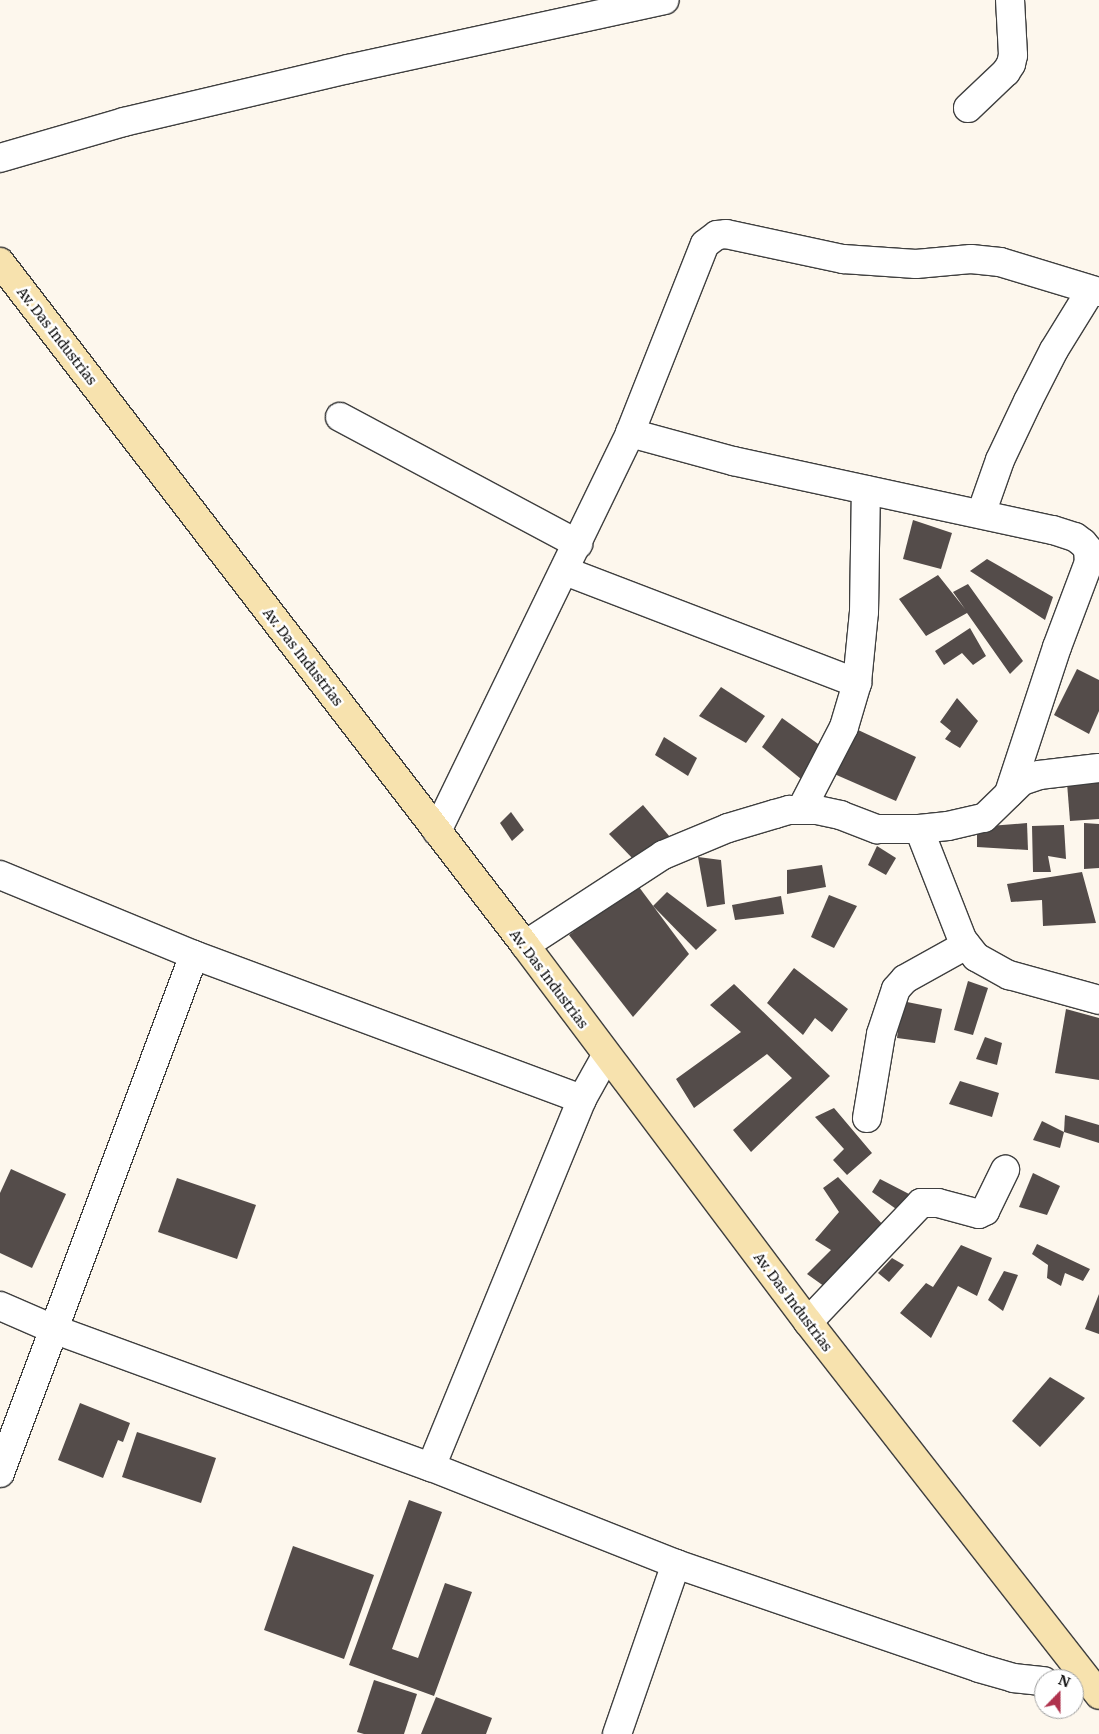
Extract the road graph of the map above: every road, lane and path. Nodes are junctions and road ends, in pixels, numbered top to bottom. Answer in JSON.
{"nodes":[{"id":1,"x":665,"y":0,"type":"edge"},
{"id":2,"x":1010,"y":0,"type":"edge"},
{"id":3,"x":570,"y":10,"type":"edge"},
{"id":4,"x":968,"y":108,"type":"dead end"},
{"id":5,"x":0,"y":158,"type":"edge"},
{"id":6,"x":0,"y":262,"type":"edge"},
{"id":7,"x":1095,"y":291,"type":"edge"},
{"id":8,"x":340,"y":417,"type":"dead end"},
{"id":9,"x":630,"y":433,"type":"junction"},
{"id":10,"x":866,"y":490,"type":"junction"},
{"id":11,"x":981,"y":514,"type":"junction"},
{"id":12,"x":578,"y":544,"type":"junction"},
{"id":13,"x":565,"y":571,"type":"junction"},
{"id":14,"x":857,"y":684,"type":"junction"},
{"id":15,"x":1099,"y":768,"type":"edge"},
{"id":16,"x":1009,"y":793,"type":"junction"},
{"id":17,"x":801,"y":810,"type":"junction"},
{"id":18,"x":919,"y":829,"type":"junction"},
{"id":19,"x":437,"y":831,"type":"junction"},
{"id":20,"x":0,"y":875,"type":"edge"},
{"id":21,"x":525,"y":945,"type":"junction"},
{"id":22,"x":966,"y":945,"type":"junction"},
{"id":23,"x":194,"y":955,"type":"junction"},
{"id":24,"x":1099,"y":1000,"type":"edge"},
{"id":25,"x":606,"y":1056,"type":"junction"},
{"id":26,"x":582,"y":1099,"type":"junction"},
{"id":27,"x":867,"y":1118,"type":"dead end"},
{"id":28,"x":1005,"y":1170,"type":"dead end"},
{"id":29,"x":0,"y":1306,"type":"edge"},
{"id":30,"x":808,"y":1322,"type":"junction"},
{"id":31,"x":54,"y":1328,"type":"junction"},
{"id":32,"x":431,"y":1467,"type":"junction"},
{"id":33,"x":0,"y":1473,"type":"edge"},
{"id":34,"x":676,"y":1564,"type":"junction"},
{"id":35,"x":1034,"y":1680,"type":"edge"},
{"id":36,"x":1088,"y":1687,"type":"edge"},
{"id":37,"x":617,"y":1734,"type":"edge"}],
"edges":[{"from":1,"to":3,"type":"street"},
{"from":2,"to":4,"type":"street"},
{"from":3,"to":5,"type":"street"},
{"from":6,"to":19,"type":"main road","name":"Av. Das Industrias"},
{"from":7,"to":9,"type":"street"},
{"from":7,"to":11,"type":"street"},
{"from":8,"to":12,"type":"street"},
{"from":9,"to":10,"type":"street"},
{"from":9,"to":12,"type":"street"},
{"from":10,"to":11,"type":"street"},
{"from":10,"to":14,"type":"street"},
{"from":11,"to":16,"type":"street"},
{"from":12,"to":13,"type":"street"},
{"from":13,"to":14,"type":"street"},
{"from":13,"to":19,"type":"street"},
{"from":14,"to":17,"type":"street"},
{"from":15,"to":16,"type":"street"},
{"from":16,"to":18,"type":"street"},
{"from":17,"to":18,"type":"street"},
{"from":17,"to":21,"type":"street"},
{"from":18,"to":22,"type":"street"},
{"from":19,"to":21,"type":"main road","name":"Av. Das Industrias"},
{"from":20,"to":23,"type":"street"},
{"from":21,"to":25,"type":"main road","name":"Av. Das Industrias"},
{"from":22,"to":24,"type":"street"},
{"from":22,"to":27,"type":"street"},
{"from":23,"to":26,"type":"street"},
{"from":23,"to":31,"type":"street"},
{"from":25,"to":26,"type":"street"},
{"from":25,"to":30,"type":"main road","name":"Av. Das Industrias"},
{"from":26,"to":32,"type":"street"},
{"from":28,"to":30,"type":"street"},
{"from":29,"to":31,"type":"street"},
{"from":30,"to":36,"type":"main road","name":"Av. Das Industrias"},
{"from":31,"to":32,"type":"street"},
{"from":31,"to":33,"type":"street"},
{"from":32,"to":34,"type":"street"},
{"from":34,"to":35,"type":"street"},
{"from":34,"to":37,"type":"street"}]}
